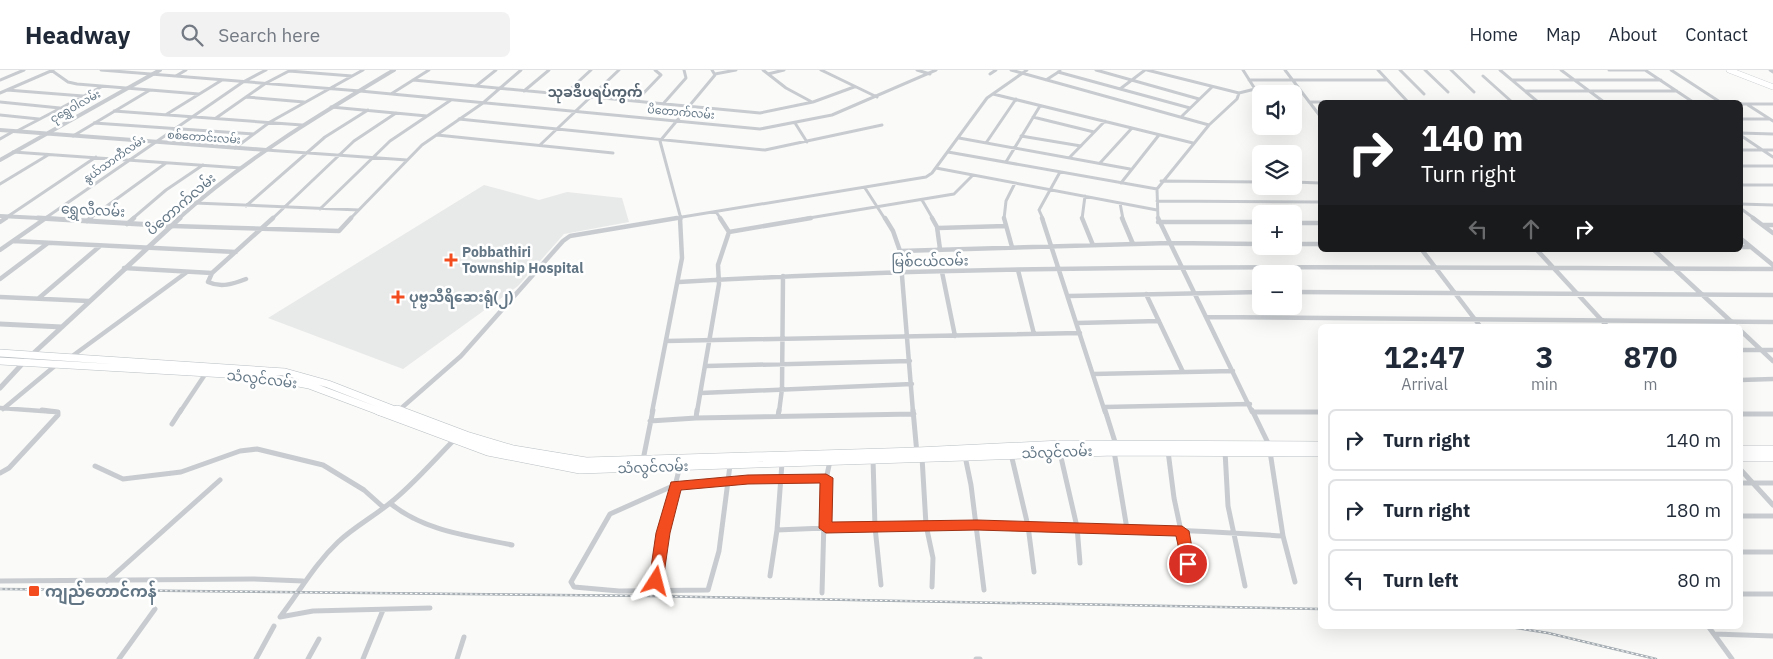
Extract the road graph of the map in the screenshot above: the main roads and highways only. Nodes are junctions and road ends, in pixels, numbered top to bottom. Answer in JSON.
{"nodes":[{"id":1,"x":1729,"y":70,"type":"edge"},
{"id":2,"x":1737,"y":70,"type":"edge"},
{"id":3,"x":1773,"y":85,"type":"edge"},
{"id":4,"x":0,"y":353,"type":"edge"},
{"id":5,"x":0,"y":361,"type":"edge"},
{"id":6,"x":107,"y":363,"type":"junction"},
{"id":7,"x":394,"y":414,"type":"junction"},
{"id":8,"x":1318,"y":446,"type":"edge"},
{"id":9,"x":1115,"y":448,"type":"junction"},
{"id":10,"x":1269,"y":448,"type":"junction"},
{"id":11,"x":1743,"y":450,"type":"edge"},
{"id":12,"x":1773,"y":450,"type":"edge"},
{"id":13,"x":1318,"y":452,"type":"edge"},
{"id":14,"x":523,"y":456,"type":"junction"},
{"id":15,"x":918,"y":456,"type":"junction"},
{"id":16,"x":1743,"y":457,"type":"edge"},
{"id":17,"x":1773,"y":457,"type":"edge"}],
"edges":[{"from":1,"to":3,"type":"main road"},
{"from":2,"to":3,"type":"main road"},
{"from":4,"to":6,"type":"main road"},
{"from":5,"to":6,"type":"main road","name":"သံလွင်လမ်း"},
{"from":6,"to":7,"type":"main road","name":"သံလွင်လမ်း"},
{"from":6,"to":7,"type":"main road","name":"သံလွင်လမ်း"},
{"from":7,"to":14,"type":"main road","name":"သံလွင်လမ်း"},
{"from":7,"to":14,"type":"main road","name":"သံလွင်လမ်း"},
{"from":8,"to":10,"type":"main road","name":"သံလွင်လမ်း"},
{"from":9,"to":10,"type":"main road","name":"သံလွင်လမ်း"},
{"from":9,"to":10,"type":"main road","name":"သံလွင်လမ်း"},
{"from":9,"to":15,"type":"main road","name":"သံလွင်လမ်း"},
{"from":9,"to":15,"type":"main road","name":"သံလွင်လမ်း"},
{"from":10,"to":13,"type":"main road","name":"သံလွင်လမ်း"},
{"from":11,"to":12,"type":"main road"},
{"from":14,"to":15,"type":"main road","name":"သံလွင်လမ်း"},
{"from":14,"to":15,"type":"main road","name":"သံလွင်လမ်း"},
{"from":16,"to":17,"type":"main road"}]}
